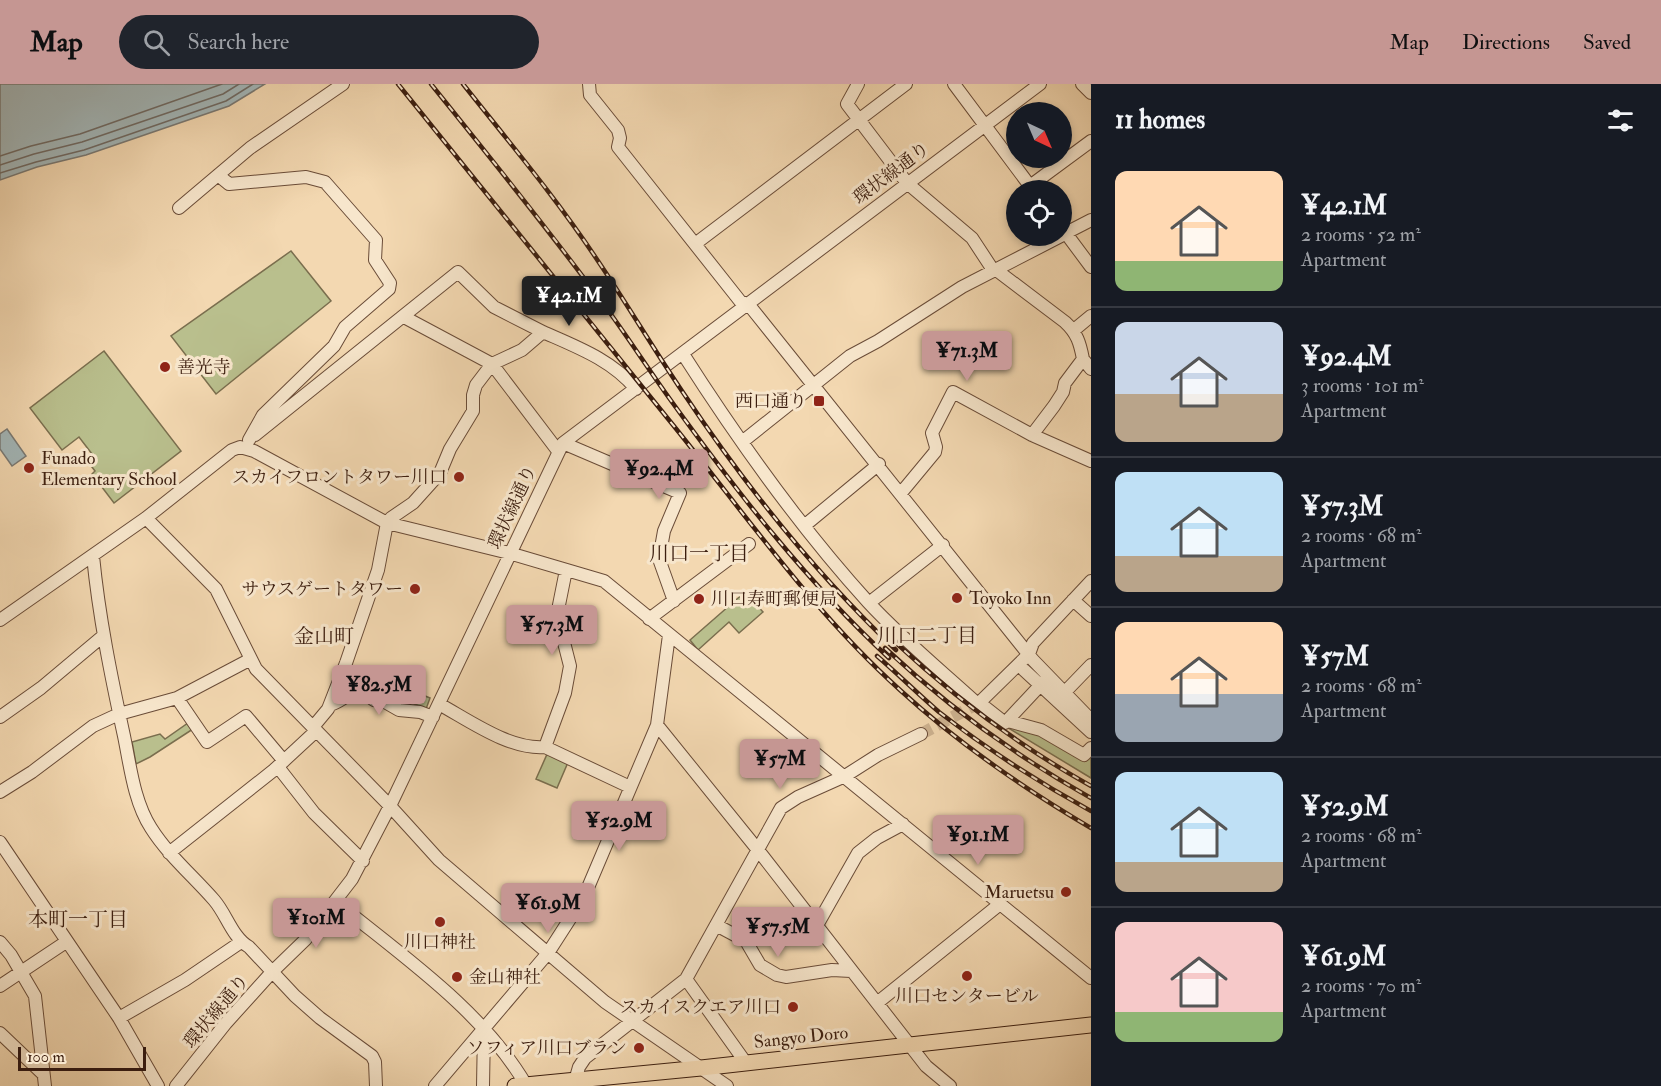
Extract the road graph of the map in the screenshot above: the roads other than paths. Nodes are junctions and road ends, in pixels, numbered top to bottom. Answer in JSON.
{"nodes":[{"id":1,"x":343,"y":84,"type":"edge"},
{"id":2,"x":589,"y":84,"type":"edge"},
{"id":3,"x":858,"y":84,"type":"edge"},
{"id":4,"x":906,"y":84,"type":"edge"},
{"id":5,"x":954,"y":84,"type":"edge"},
{"id":6,"x":1040,"y":84,"type":"edge"},
{"id":7,"x":1082,"y":84,"type":"edge"},
{"id":8,"x":1091,"y":93,"type":"edge"},
{"id":9,"x":858,"y":120,"type":"junction"},
{"id":10,"x":984,"y":126,"type":"junction"},
{"id":11,"x":1091,"y":141,"type":"edge"},
{"id":12,"x":218,"y":175,"type":"junction"},
{"id":13,"x":1026,"y":180,"type":"edge"},
{"id":14,"x":1042,"y":180,"type":"edge"},
{"id":15,"x":907,"y":183,"type":"junction"},
{"id":16,"x":180,"y":208,"type":"dead end"},
{"id":17,"x":1091,"y":220,"type":"edge"},
{"id":18,"x":1072,"y":229,"type":"edge"},
{"id":19,"x":695,"y":244,"type":"junction"},
{"id":20,"x":1072,"y":244,"type":"edge"},
{"id":21,"x":1039,"y":246,"type":"edge"},
{"id":22,"x":1091,"y":267,"type":"edge"},
{"id":23,"x":994,"y":270,"type":"junction"},
{"id":24,"x":749,"y":304,"type":"junction"},
{"id":25,"x":1091,"y":316,"type":"edge"},
{"id":26,"x":404,"y":317,"type":"junction"},
{"id":27,"x":1074,"y":330,"type":"junction"},
{"id":28,"x":543,"y":332,"type":"junction"},
{"id":29,"x":683,"y":354,"type":"junction"},
{"id":30,"x":492,"y":364,"type":"junction"},
{"id":31,"x":1087,"y":364,"type":"edge"},
{"id":32,"x":813,"y":384,"type":"junction"},
{"id":33,"x":636,"y":389,"type":"junction"},
{"id":34,"x":1032,"y":435,"type":"junction"},
{"id":35,"x":742,"y":442,"type":"junction"},
{"id":36,"x":244,"y":443,"type":"junction"},
{"id":37,"x":560,"y":447,"type":"junction"},
{"id":38,"x":1091,"y":461,"type":"edge"},
{"id":39,"x":879,"y":464,"type":"junction"},
{"id":40,"x":901,"y":493,"type":"junction"},
{"id":41,"x":146,"y":518,"type":"junction"},
{"id":42,"x":387,"y":523,"type":"junction"},
{"id":43,"x":804,"y":526,"type":"junction"},
{"id":44,"x":749,"y":544,"type":"dead end"},
{"id":45,"x":943,"y":545,"type":"junction"},
{"id":46,"x":509,"y":553,"type":"junction"},
{"id":47,"x":93,"y":556,"type":"junction"},
{"id":48,"x":566,"y":570,"type":"junction"},
{"id":49,"x":1091,"y":581,"type":"edge"},
{"id":50,"x":1073,"y":600,"type":"junction"},
{"id":51,"x":674,"y":601,"type":"junction"},
{"id":52,"x":869,"y":603,"type":"junction"},
{"id":53,"x":1091,"y":616,"type":"edge"},
{"id":54,"x":0,"y":620,"type":"edge"},
{"id":55,"x":649,"y":620,"type":"junction"},
{"id":56,"x":669,"y":635,"type":"junction"},
{"id":57,"x":103,"y":636,"type":"junction"},
{"id":58,"x":1029,"y":654,"type":"junction"},
{"id":59,"x":251,"y":659,"type":"junction"},
{"id":60,"x":1091,"y":665,"type":"edge"},
{"id":61,"x":1024,"y":670,"type":"junction"},
{"id":62,"x":1044,"y":681,"type":"junction"},
{"id":63,"x":1064,"y":693,"type":"junction"},
{"id":64,"x":177,"y":698,"type":"junction"},
{"id":65,"x":979,"y":703,"type":"junction"},
{"id":66,"x":439,"y":704,"type":"junction"},
{"id":67,"x":330,"y":705,"type":"junction"},
{"id":68,"x":119,"y":714,"type":"junction"},
{"id":69,"x":0,"y":717,"type":"edge"},
{"id":70,"x":433,"y":717,"type":"junction"},
{"id":71,"x":1091,"y":720,"type":"edge"},
{"id":72,"x":1008,"y":721,"type":"junction"},
{"id":73,"x":657,"y":725,"type":"junction"},
{"id":74,"x":314,"y":729,"type":"junction"},
{"id":75,"x":1091,"y":732,"type":"edge"},
{"id":76,"x":921,"y":734,"type":"tunnel mouth"},
{"id":77,"x":545,"y":747,"type":"junction"},
{"id":78,"x":1091,"y":748,"type":"edge"},
{"id":79,"x":281,"y":764,"type":"junction"},
{"id":80,"x":845,"y":776,"type":"junction"},
{"id":81,"x":630,"y":787,"type":"junction"},
{"id":82,"x":0,"y":792,"type":"edge"},
{"id":83,"x":390,"y":806,"type":"junction"},
{"id":84,"x":903,"y":824,"type":"junction"},
{"id":85,"x":0,"y":842,"type":"edge"},
{"id":86,"x":758,"y":850,"type":"junction"},
{"id":87,"x":169,"y":853,"type":"junction"},
{"id":88,"x":363,"y":861,"type":"junction"},
{"id":89,"x":336,"y":902,"type":"junction"},
{"id":90,"x":1000,"y":904,"type":"junction"},
{"id":91,"x":716,"y":925,"type":"junction"},
{"id":92,"x":816,"y":927,"type":"junction"},
{"id":93,"x":0,"y":942,"type":"edge"},
{"id":94,"x":66,"y":942,"type":"junction"},
{"id":95,"x":241,"y":942,"type":"junction"},
{"id":96,"x":548,"y":953,"type":"junction"},
{"id":97,"x":851,"y":971,"type":"junction"},
{"id":98,"x":21,"y":972,"type":"junction"},
{"id":99,"x":272,"y":972,"type":"junction"},
{"id":100,"x":1091,"y":978,"type":"edge"},
{"id":101,"x":686,"y":979,"type":"junction"},
{"id":102,"x":0,"y":986,"type":"edge"},
{"id":103,"x":877,"y":1003,"type":"junction"},
{"id":104,"x":119,"y":1018,"type":"junction"},
{"id":105,"x":631,"y":1022,"type":"junction"},
{"id":106,"x":1091,"y":1025,"type":"edge"},
{"id":107,"x":484,"y":1029,"type":"junction"},
{"id":108,"x":0,"y":1033,"type":"edge"},
{"id":109,"x":910,"y":1045,"type":"junction"},
{"id":110,"x":746,"y":1063,"type":"junction"},
{"id":111,"x":701,"y":1068,"type":"junction"},
{"id":112,"x":44,"y":1080,"type":"edge"},
{"id":113,"x":576,"y":1083,"type":"edge"},
{"id":114,"x":520,"y":1085,"type":"edge"},
{"id":115,"x":158,"y":1086,"type":"edge"},
{"id":116,"x":176,"y":1086,"type":"edge"},
{"id":117,"x":376,"y":1086,"type":"edge"},
{"id":118,"x":435,"y":1086,"type":"edge"},
{"id":119,"x":483,"y":1086,"type":"edge"},
{"id":120,"x":727,"y":1086,"type":"edge"},
{"id":121,"x":950,"y":1086,"type":"edge"}],
"edges":[{"from":1,"to":12,"type":"street"},
{"from":2,"to":19,"type":"street"},
{"from":3,"to":9,"type":"street"},
{"from":4,"to":9,"type":"street"},
{"from":5,"to":10,"type":"street"},
{"from":6,"to":10,"type":"street","name":"環状線通り"},
{"from":7,"to":8,"type":"street"},
{"from":9,"to":15,"type":"street"},
{"from":9,"to":19,"type":"street"},
{"from":10,"to":13,"type":"street"},
{"from":10,"to":15,"type":"street","name":"環状線通り"},
{"from":11,"to":14,"type":"street"},
{"from":12,"to":16,"type":"street"},
{"from":12,"to":36,"type":"street"},
{"from":15,"to":23,"type":"street"},
{"from":15,"to":24,"type":"street","name":"環状線通り"},
{"from":17,"to":18,"type":"street"},
{"from":19,"to":24,"type":"street"},
{"from":20,"to":22,"type":"street"},
{"from":21,"to":23,"type":"street"},
{"from":23,"to":27,"type":"street"},
{"from":23,"to":32,"type":"street"},
{"from":24,"to":29,"type":"street","name":"環状線通り"},
{"from":24,"to":32,"type":"street"},
{"from":25,"to":27,"type":"street"},
{"from":26,"to":28,"type":"street"},
{"from":26,"to":30,"type":"street"},
{"from":26,"to":36,"type":"street"},
{"from":27,"to":31,"type":"street"},
{"from":28,"to":30,"type":"street"},
{"from":28,"to":33,"type":"street"},
{"from":29,"to":33,"type":"street","name":"環状線通り"},
{"from":29,"to":35,"type":"street"},
{"from":30,"to":37,"type":"street"},
{"from":30,"to":42,"type":"street"},
{"from":31,"to":34,"type":"street"},
{"from":32,"to":35,"type":"street"},
{"from":32,"to":39,"type":"street"},
{"from":33,"to":37,"type":"street","name":"環状線通り"},
{"from":34,"to":38,"type":"street"},
{"from":34,"to":40,"type":"street"},
{"from":35,"to":43,"type":"street"},
{"from":36,"to":41,"type":"street"},
{"from":36,"to":42,"type":"street"},
{"from":37,"to":46,"type":"street","name":"環状線通り"},
{"from":37,"to":51,"type":"street"},
{"from":39,"to":40,"type":"street"},
{"from":39,"to":43,"type":"street"},
{"from":40,"to":45,"type":"street"},
{"from":41,"to":47,"type":"street"},
{"from":41,"to":59,"type":"street"},
{"from":42,"to":46,"type":"street"},
{"from":42,"to":67,"type":"street"},
{"from":43,"to":52,"type":"street"},
{"from":44,"to":51,"type":"street"},
{"from":45,"to":52,"type":"street"},
{"from":45,"to":58,"type":"street"},
{"from":46,"to":48,"type":"street"},
{"from":46,"to":66,"type":"street","name":"環状線通り"},
{"from":47,"to":54,"type":"street"},
{"from":47,"to":57,"type":"street"},
{"from":48,"to":55,"type":"street"},
{"from":48,"to":77,"type":"street"},
{"from":49,"to":50,"type":"street"},
{"from":50,"to":53,"type":"street"},
{"from":50,"to":58,"type":"street"},
{"from":51,"to":55,"type":"street"},
{"from":52,"to":65,"type":"street"},
{"from":55,"to":56,"type":"street"},
{"from":56,"to":73,"type":"street"},
{"from":56,"to":80,"type":"street"},
{"from":57,"to":68,"type":"street"},
{"from":57,"to":69,"type":"street"},
{"from":58,"to":61,"type":"street"},
{"from":58,"to":62,"type":"street"},
{"from":58,"to":65,"type":"street"},
{"from":59,"to":64,"type":"street"},
{"from":59,"to":74,"type":"street"},
{"from":60,"to":63,"type":"street"},
{"from":61,"to":62,"type":"street"},
{"from":61,"to":65,"type":"street"},
{"from":62,"to":63,"type":"street"},
{"from":62,"to":72,"type":"street"},
{"from":62,"to":75,"type":"street"},
{"from":63,"to":71,"type":"street"},
{"from":64,"to":68,"type":"street"},
{"from":64,"to":79,"type":"street"},
{"from":65,"to":72,"type":"street"},
{"from":66,"to":70,"type":"street","name":"環状線通り"},
{"from":66,"to":77,"type":"street"},
{"from":67,"to":70,"type":"street"},
{"from":67,"to":74,"type":"street"},
{"from":68,"to":82,"type":"street"},
{"from":68,"to":87,"type":"street"},
{"from":70,"to":83,"type":"street","name":"環状線通り"},
{"from":72,"to":78,"type":"street"},
{"from":73,"to":81,"type":"street"},
{"from":73,"to":86,"type":"street"},
{"from":74,"to":79,"type":"street"},
{"from":74,"to":83,"type":"street"},
{"from":76,"to":80,"type":"street"},
{"from":77,"to":81,"type":"street"},
{"from":79,"to":87,"type":"street"},
{"from":79,"to":88,"type":"street"},
{"from":80,"to":84,"type":"street"},
{"from":80,"to":86,"type":"street"},
{"from":81,"to":96,"type":"street"},
{"from":83,"to":88,"type":"street","name":"環状線通り"},
{"from":83,"to":96,"type":"street"},
{"from":84,"to":90,"type":"street"},
{"from":84,"to":92,"type":"street"},
{"from":85,"to":94,"type":"street"},
{"from":86,"to":91,"type":"street"},
{"from":86,"to":92,"type":"street"},
{"from":87,"to":95,"type":"street"},
{"from":88,"to":89,"type":"street","name":"環状線通り"},
{"from":89,"to":99,"type":"street","name":"環状線通り"},
{"from":89,"to":107,"type":"street"},
{"from":90,"to":100,"type":"street"},
{"from":90,"to":103,"type":"street"},
{"from":91,"to":97,"type":"street"},
{"from":91,"to":101,"type":"street"},
{"from":92,"to":97,"type":"street"},
{"from":93,"to":98,"type":"street"},
{"from":94,"to":98,"type":"street"},
{"from":94,"to":104,"type":"street"},
{"from":95,"to":99,"type":"street"},
{"from":95,"to":104,"type":"street"},
{"from":96,"to":105,"type":"street"},
{"from":96,"to":107,"type":"street"},
{"from":97,"to":103,"type":"street"},
{"from":98,"to":102,"type":"street"},
{"from":98,"to":112,"type":"street"},
{"from":99,"to":116,"type":"street","name":"環状線通り"},
{"from":99,"to":117,"type":"street"},
{"from":101,"to":105,"type":"street"},
{"from":101,"to":110,"type":"street"},
{"from":103,"to":109,"type":"street"},
{"from":104,"to":115,"type":"street"},
{"from":105,"to":111,"type":"street"},
{"from":105,"to":113,"type":"street"},
{"from":106,"to":109,"type":"main road","name":"Sangyo Doro"},
{"from":107,"to":114,"type":"street"},
{"from":107,"to":118,"type":"street"},
{"from":107,"to":119,"type":"street"},
{"from":108,"to":112,"type":"street"},
{"from":109,"to":110,"type":"main road","name":"Sangyo Doro"},
{"from":109,"to":121,"type":"street"},
{"from":110,"to":111,"type":"main road","name":"Sangyo Doro"},
{"from":111,"to":113,"type":"main road","name":"Sangyo Doro"},
{"from":111,"to":120,"type":"street"},
{"from":113,"to":114,"type":"main road","name":"Sangyo Doro"}]}
